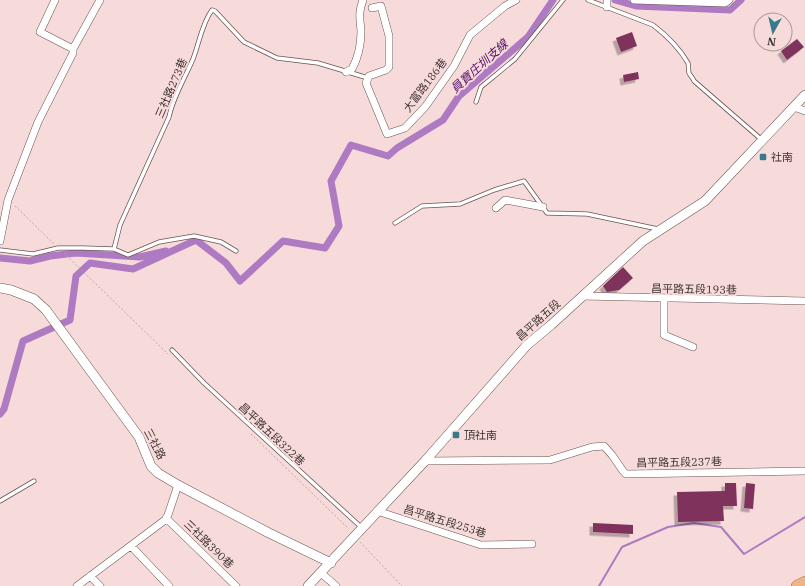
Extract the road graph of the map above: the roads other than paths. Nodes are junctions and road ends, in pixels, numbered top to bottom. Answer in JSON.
{"nodes":[{"id":1,"x":55,"y":0,"type":"edge"},
{"id":2,"x":100,"y":0,"type":"edge"},
{"id":3,"x":362,"y":0,"type":"edge"},
{"id":4,"x":516,"y":0,"type":"edge"},
{"id":5,"x":563,"y":0,"type":"edge"},
{"id":6,"x":588,"y":0,"type":"edge"},
{"id":7,"x":634,"y":0,"type":"edge"},
{"id":8,"x":729,"y":0,"type":"edge"},
{"id":9,"x":607,"y":4,"type":"edge"},
{"id":10,"x":372,"y":8,"type":"dead end"},
{"id":11,"x":73,"y":49,"type":"junction"},
{"id":12,"x":346,"y":72,"type":"junction"},
{"id":13,"x":368,"y":78,"type":"junction"},
{"id":14,"x":805,"y":95,"type":"edge"},
{"id":15,"x":476,"y":102,"type":"dead end"},
{"id":16,"x":794,"y":107,"type":"junction"},
{"id":17,"x":805,"y":111,"type":"edge"},
{"id":18,"x":762,"y":141,"type":"junction"},
{"id":19,"x":543,"y":207,"type":"junction"},
{"id":20,"x":496,"y":208,"type":"dead end"},
{"id":21,"x":395,"y":222,"type":"dead end"},
{"id":22,"x":661,"y":229,"type":"junction"},
{"id":23,"x":0,"y":241,"type":"edge"},
{"id":24,"x":114,"y":249,"type":"junction"},
{"id":25,"x":0,"y":250,"type":"edge"},
{"id":26,"x":236,"y":251,"type":"dead end"},
{"id":27,"x":0,"y":288,"type":"edge"},
{"id":28,"x":582,"y":296,"type":"junction"},
{"id":29,"x":664,"y":299,"type":"junction"},
{"id":30,"x":805,"y":301,"type":"edge"},
{"id":31,"x":693,"y":347,"type":"dead end"},
{"id":32,"x":172,"y":350,"type":"dead end"},
{"id":33,"x":425,"y":461,"type":"junction"},
{"id":34,"x":805,"y":471,"type":"edge"},
{"id":35,"x":34,"y":481,"type":"dead end"},
{"id":36,"x":178,"y":485,"type":"junction"},
{"id":37,"x":0,"y":501,"type":"edge"},
{"id":38,"x":377,"y":511,"type":"junction"},
{"id":39,"x":166,"y":518,"type":"junction"},
{"id":40,"x":362,"y":528,"type":"junction"},
{"id":41,"x":532,"y":544,"type":"dead end"},
{"id":42,"x":131,"y":546,"type":"junction"},
{"id":43,"x":331,"y":563,"type":"junction"},
{"id":44,"x":321,"y":573,"type":"junction"},
{"id":45,"x":90,"y":576,"type":"junction"},
{"id":46,"x":805,"y":582,"type":"edge"},
{"id":47,"x":77,"y":586,"type":"edge"},
{"id":48,"x":100,"y":586,"type":"edge"},
{"id":49,"x":170,"y":586,"type":"edge"},
{"id":50,"x":236,"y":586,"type":"edge"},
{"id":51,"x":308,"y":586,"type":"edge"},
{"id":52,"x":336,"y":586,"type":"edge"},
{"id":53,"x":797,"y":586,"type":"edge"}],
"edges":[{"from":1,"to":11,"type":"street"},
{"from":2,"to":11,"type":"street"},
{"from":3,"to":12,"type":"street"},
{"from":4,"to":13,"type":"street","name":"大富路186巷"},
{"from":5,"to":15,"type":"lane"},
{"from":6,"to":9,"type":"lane"},
{"from":7,"to":8,"type":"street"},
{"from":9,"to":18,"type":"lane"},
{"from":10,"to":13,"type":"street"},
{"from":11,"to":23,"type":"street"},
{"from":12,"to":13,"type":"lane"},
{"from":12,"to":24,"type":"lane","name":"三社路273巷"},
{"from":14,"to":16,"type":"street","name":"昌平路五段"},
{"from":16,"to":17,"type":"street"},
{"from":16,"to":18,"type":"street","name":"昌平路五段"},
{"from":18,"to":22,"type":"street","name":"昌平路五段"},
{"from":19,"to":20,"type":"street"},
{"from":19,"to":21,"type":"lane"},
{"from":19,"to":22,"type":"lane"},
{"from":22,"to":28,"type":"street","name":"昌平路五段"},
{"from":24,"to":25,"type":"lane"},
{"from":24,"to":26,"type":"lane"},
{"from":27,"to":36,"type":"street","name":"三社路"},
{"from":28,"to":29,"type":"street","name":"昌平路五段193巷"},
{"from":28,"to":33,"type":"street","name":"昌平路五段"},
{"from":29,"to":30,"type":"street","name":"昌平路五段193巷"},
{"from":29,"to":31,"type":"street"},
{"from":32,"to":40,"type":"lane","name":"昌平路五段322巷"},
{"from":33,"to":34,"type":"street","name":"昌平路五段237巷"},
{"from":33,"to":38,"type":"street","name":"昌平路五段"},
{"from":35,"to":37,"type":"lane"},
{"from":36,"to":39,"type":"street"},
{"from":36,"to":43,"type":"street","name":"三社路"},
{"from":38,"to":40,"type":"street","name":"昌平路五段"},
{"from":38,"to":41,"type":"street","name":"昌平路五段253巷"},
{"from":39,"to":42,"type":"street"},
{"from":39,"to":50,"type":"street","name":"三社路390巷"},
{"from":40,"to":43,"type":"street","name":"昌平路五段"},
{"from":42,"to":45,"type":"street"},
{"from":42,"to":49,"type":"street"},
{"from":43,"to":44,"type":"street","name":"昌平路五段"},
{"from":44,"to":51,"type":"street","name":"昌平路五段"},
{"from":44,"to":52,"type":"street"},
{"from":45,"to":47,"type":"street"},
{"from":45,"to":48,"type":"street"},
{"from":46,"to":53,"type":"main road"}]}
